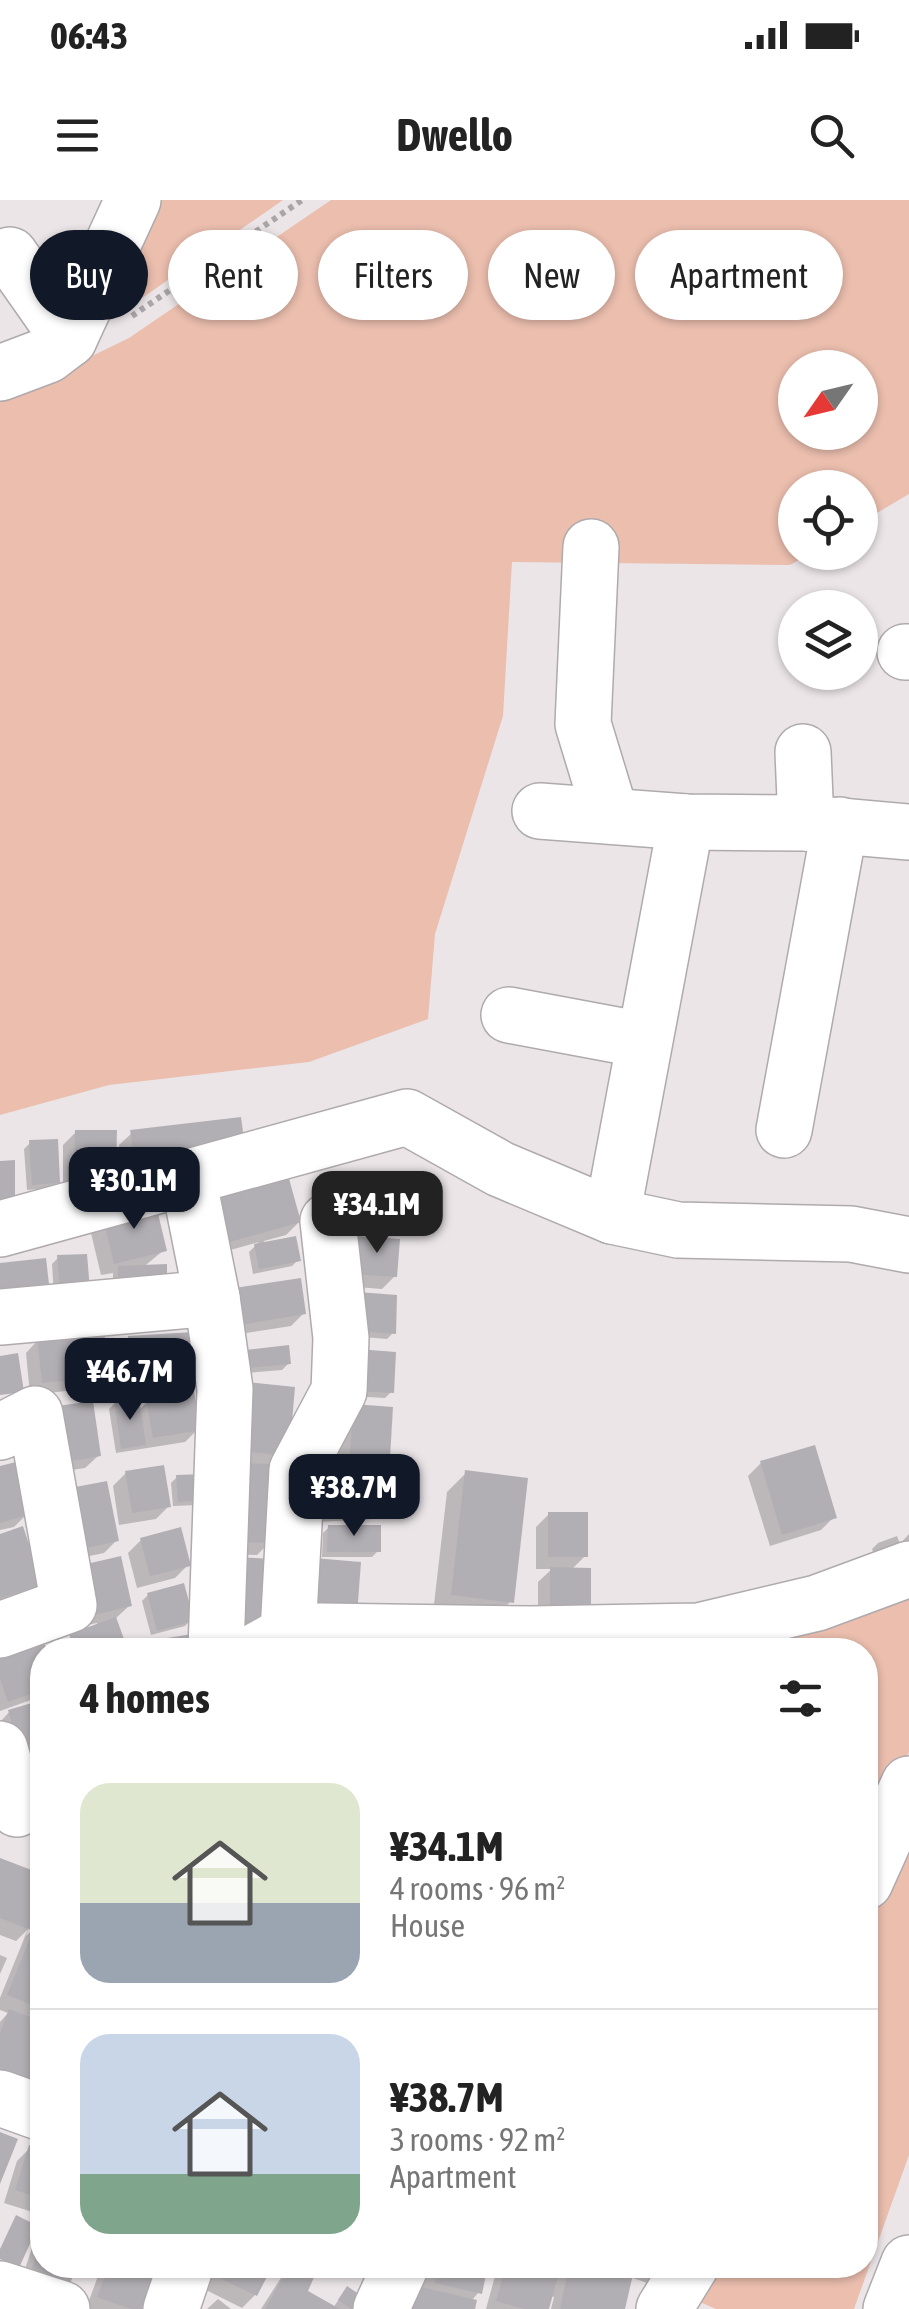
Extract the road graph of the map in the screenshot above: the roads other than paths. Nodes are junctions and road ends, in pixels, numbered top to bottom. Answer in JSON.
{"nodes":[{"id":1,"x":133,"y":200,"type":"edge"},
{"id":2,"x":10,"y":255,"type":"dead end"},
{"id":3,"x":68,"y":339,"type":"junction"},
{"id":4,"x":0,"y":373,"type":"edge"},
{"id":5,"x":591,"y":546,"type":"dead end"},
{"id":6,"x":803,"y":752,"type":"dead end"},
{"id":7,"x":540,"y":811,"type":"dead end"},
{"id":8,"x":612,"y":816,"type":"junction"},
{"id":9,"x":686,"y":822,"type":"junction"},
{"id":10,"x":823,"y":824,"type":"junction"},
{"id":11,"x":909,"y":832,"type":"edge"},
{"id":12,"x":509,"y":1015,"type":"dead end"},
{"id":13,"x":643,"y":1040,"type":"junction"},
{"id":14,"x":784,"y":1130,"type":"dead end"},
{"id":15,"x":188,"y":1178,"type":"junction"},
{"id":16,"x":612,"y":1216,"type":"junction"},
{"id":17,"x":328,"y":1221,"type":"dead end"},
{"id":18,"x":0,"y":1230,"type":"edge"},
{"id":19,"x":909,"y":1244,"type":"edge"},
{"id":20,"x":212,"y":1298,"type":"junction"},
{"id":21,"x":0,"y":1317,"type":"edge"},
{"id":22,"x":0,"y":1432,"type":"edge"},
{"id":23,"x":909,"y":1570,"type":"edge"},
{"id":24,"x":0,"y":1630,"type":"edge"},
{"id":25,"x":216,"y":1638,"type":"edge"},
{"id":26,"x":274,"y":1638,"type":"edge"},
{"id":27,"x":701,"y":1638,"type":"edge"},
{"id":28,"x":0,"y":1749,"type":"edge"},
{"id":29,"x":909,"y":1784,"type":"edge"},
{"id":30,"x":20,"y":1819,"type":"edge"},
{"id":31,"x":878,"y":1853,"type":"edge"},
{"id":32,"x":0,"y":2098,"type":"edge"},
{"id":33,"x":30,"y":2109,"type":"edge"},
{"id":34,"x":909,"y":2263,"type":"edge"},
{"id":35,"x":182,"y":2278,"type":"edge"},
{"id":36,"x":395,"y":2278,"type":"edge"},
{"id":37,"x":683,"y":2278,"type":"edge"},
{"id":38,"x":0,"y":2289,"type":"edge"},
{"id":39,"x":62,"y":2309,"type":"edge"},
{"id":40,"x":171,"y":2309,"type":"edge"},
{"id":41,"x":381,"y":2309,"type":"edge"},
{"id":42,"x":664,"y":2309,"type":"edge"},
{"id":43,"x":891,"y":2309,"type":"edge"}],
"edges":[{"from":1,"to":3,"type":"street"},
{"from":2,"to":3,"type":"street"},
{"from":3,"to":4,"type":"street"},
{"from":5,"to":8,"type":"street"},
{"from":6,"to":10,"type":"street"},
{"from":7,"to":8,"type":"street"},
{"from":8,"to":9,"type":"street"},
{"from":9,"to":10,"type":"street"},
{"from":9,"to":13,"type":"street"},
{"from":10,"to":11,"type":"street"},
{"from":10,"to":14,"type":"street"},
{"from":12,"to":13,"type":"street"},
{"from":13,"to":16,"type":"street"},
{"from":15,"to":16,"type":"street"},
{"from":15,"to":18,"type":"street"},
{"from":15,"to":20,"type":"street"},
{"from":16,"to":19,"type":"street"},
{"from":17,"to":26,"type":"street"},
{"from":20,"to":21,"type":"street"},
{"from":20,"to":25,"type":"street"},
{"from":22,"to":24,"type":"street"},
{"from":23,"to":27,"type":"street"},
{"from":28,"to":30,"type":"street"},
{"from":29,"to":31,"type":"street"},
{"from":32,"to":33,"type":"street"},
{"from":34,"to":43,"type":"street"},
{"from":35,"to":40,"type":"street"},
{"from":36,"to":41,"type":"street"},
{"from":37,"to":42,"type":"street"},
{"from":38,"to":39,"type":"street"}]}
